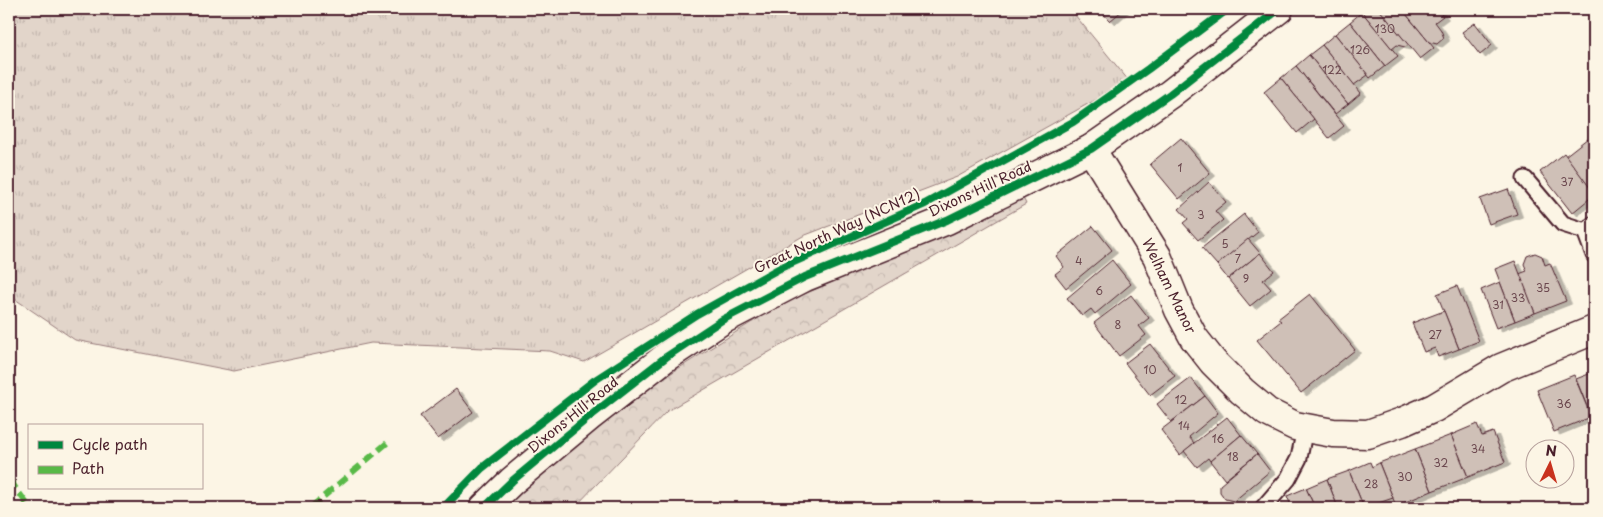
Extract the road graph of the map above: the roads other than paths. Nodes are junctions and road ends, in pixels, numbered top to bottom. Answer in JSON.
{"nodes":[{"id":1,"x":1279,"y":9,"type":"edge"},
{"id":2,"x":1091,"y":149,"type":"junction"},
{"id":3,"x":1525,"y":179,"type":"dead end"},
{"id":4,"x":1590,"y":227,"type":"edge"},
{"id":5,"x":1594,"y":255,"type":"edge"},
{"id":6,"x":1594,"y":330,"type":"edge"},
{"id":7,"x":1306,"y":428,"type":"junction"},
{"id":8,"x":484,"y":508,"type":"edge"},
{"id":9,"x":1263,"y":508,"type":"edge"}],
"edges":[{"from":1,"to":2,"type":"street","name":"Dixons Hill Road"},
{"from":2,"to":7,"type":"street","name":"Welham Manor"},
{"from":2,"to":8,"type":"street","name":"Dixons Hill Road"},
{"from":3,"to":4,"type":"lane"},
{"from":4,"to":5,"type":"lane"},
{"from":6,"to":7,"type":"street","name":"Welham Manor"},
{"from":7,"to":9,"type":"lane"}]}
